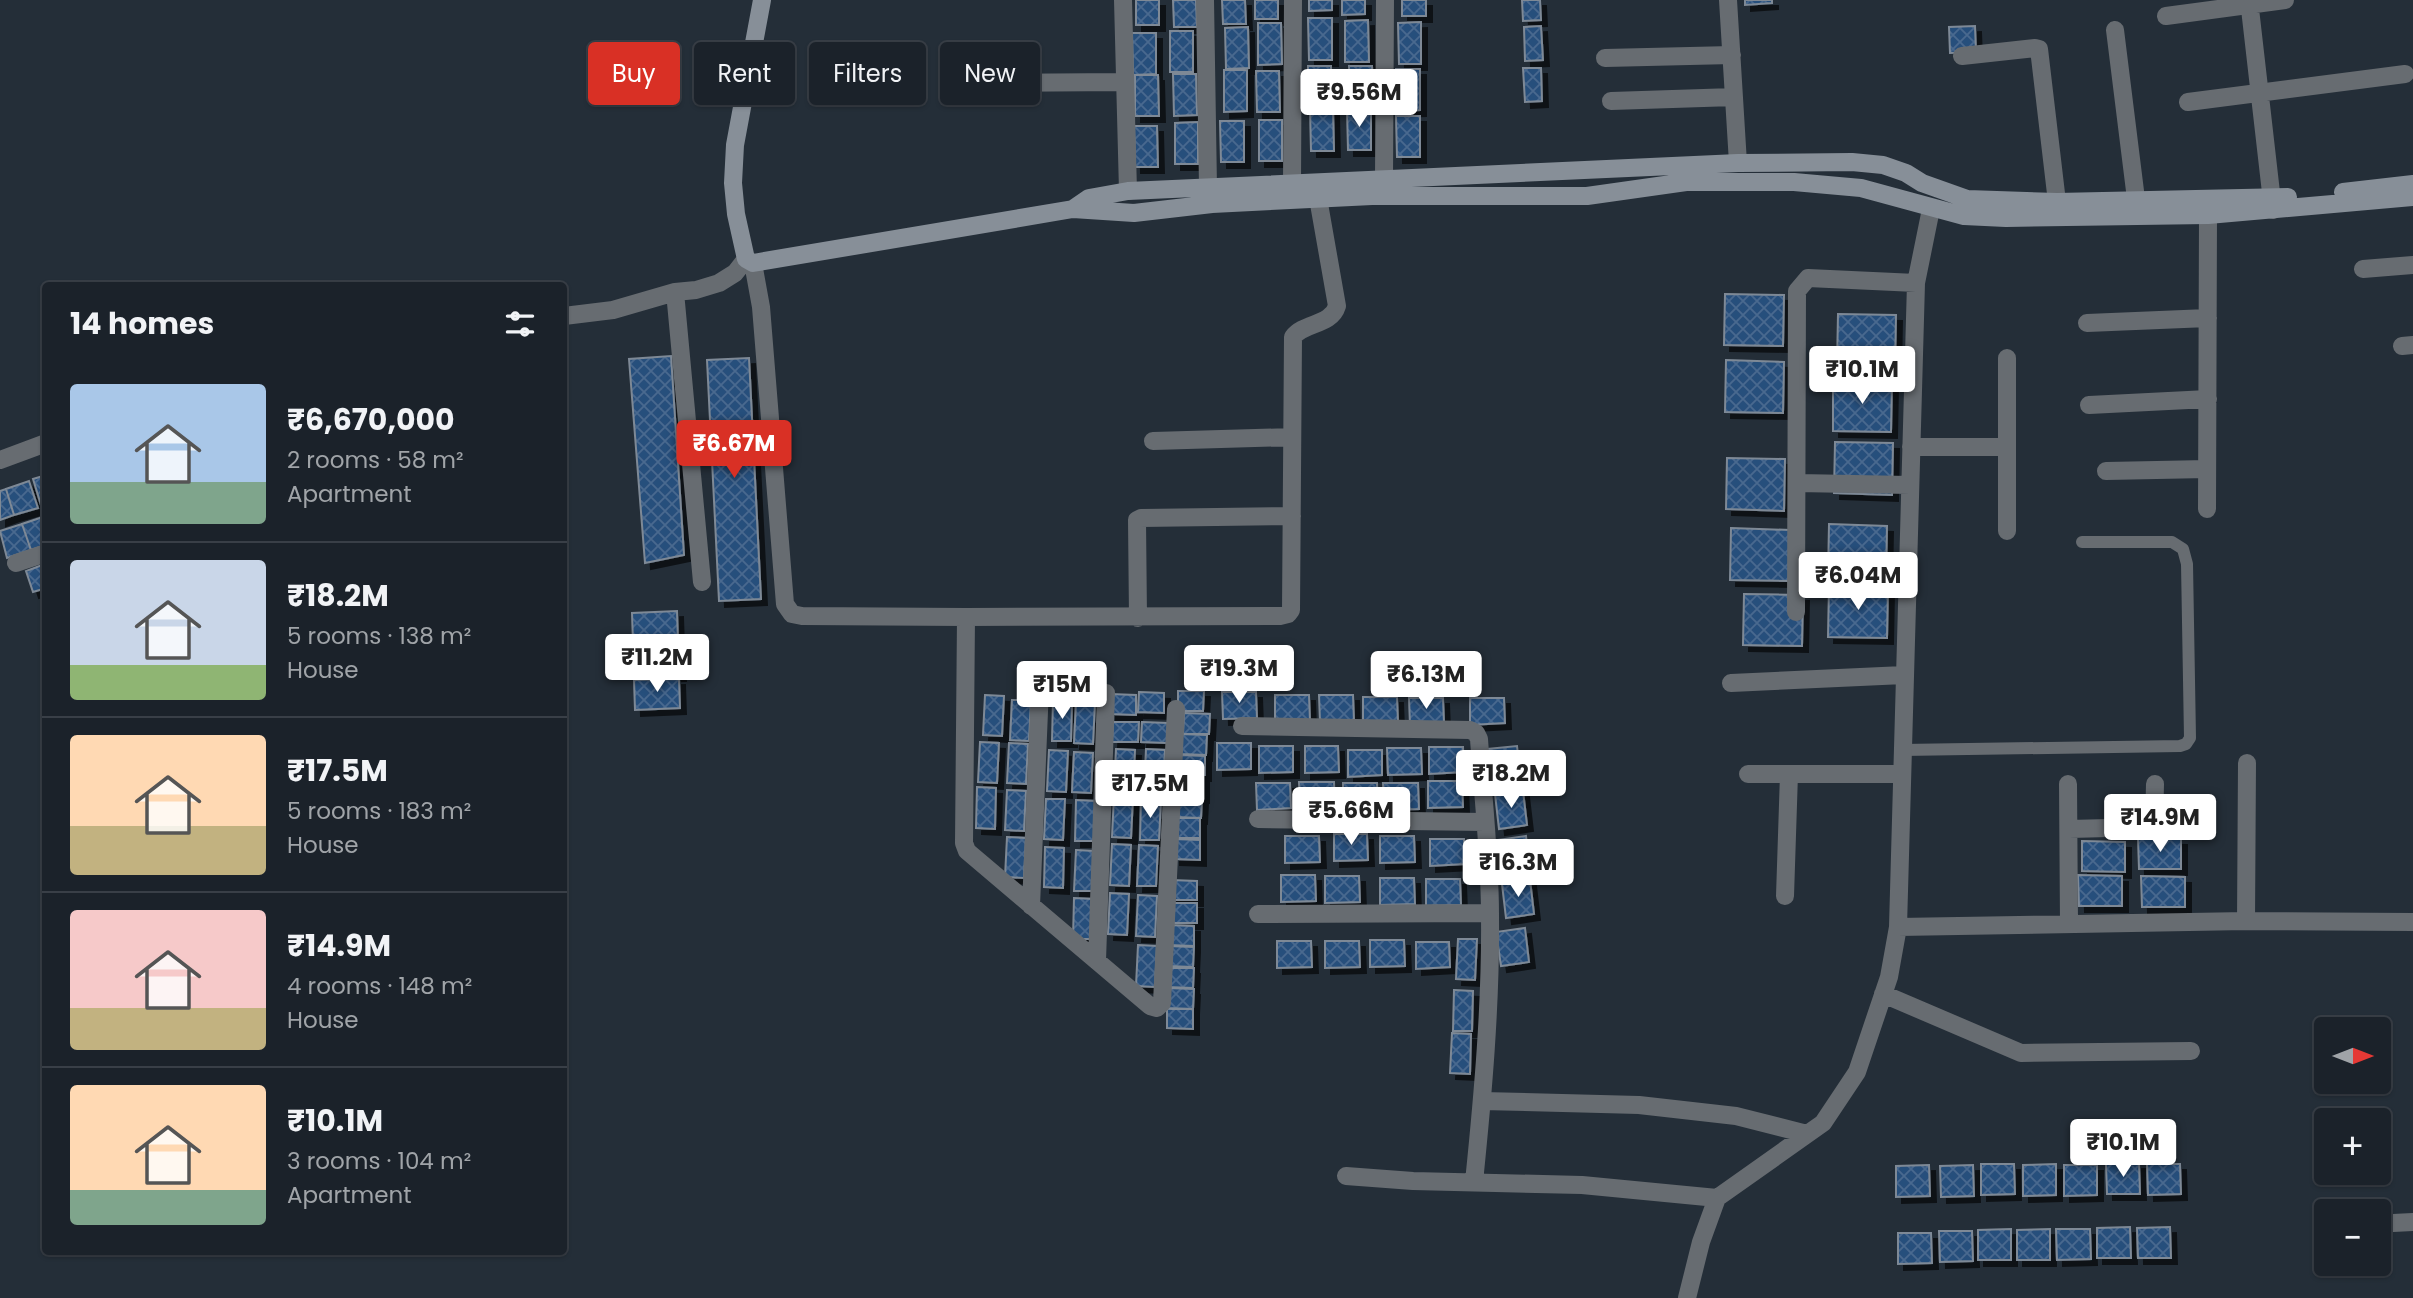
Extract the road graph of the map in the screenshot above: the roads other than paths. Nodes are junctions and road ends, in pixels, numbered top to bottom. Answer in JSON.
{"nodes":[{"id":1,"x":762,"y":0,"type":"edge"},
{"id":2,"x":1124,"y":0,"type":"edge"},
{"id":3,"x":1205,"y":0,"type":"edge"},
{"id":4,"x":1293,"y":0,"type":"edge"},
{"id":5,"x":1385,"y":0,"type":"edge"},
{"id":6,"x":1728,"y":0,"type":"edge"},
{"id":7,"x":2285,"y":0,"type":"edge"},
{"id":8,"x":2249,"y":3,"type":"edge"},
{"id":9,"x":2166,"y":16,"type":"dead end"},
{"id":10,"x":2116,"y":30,"type":"dead end"},
{"id":11,"x":1732,"y":55,"type":"junction"},
{"id":12,"x":1962,"y":56,"type":"dead end"},
{"id":13,"x":1605,"y":58,"type":"dead end"},
{"id":14,"x":2405,"y":74,"type":"dead end"},
{"id":15,"x":1125,"y":82,"type":"junction"},
{"id":16,"x":1040,"y":83,"type":"edge"},
{"id":17,"x":2259,"y":93,"type":"junction"},
{"id":18,"x":1734,"y":97,"type":"junction"},
{"id":19,"x":1611,"y":101,"type":"dead end"},
{"id":20,"x":2188,"y":102,"type":"dead end"},
{"id":21,"x":1738,"y":163,"type":"junction"},
{"id":22,"x":1870,"y":164,"type":"junction"},
{"id":23,"x":1384,"y":178,"type":"junction"},
{"id":24,"x":1292,"y":183,"type":"junction"},
{"id":25,"x":2413,"y":184,"type":"edge"},
{"id":26,"x":1208,"y":187,"type":"junction"},
{"id":27,"x":1128,"y":191,"type":"junction"},
{"id":28,"x":1959,"y":196,"type":"junction"},
{"id":29,"x":2413,"y":197,"type":"edge"},
{"id":30,"x":1318,"y":198,"type":"junction"},
{"id":31,"x":1897,"y":198,"type":"junction"},
{"id":32,"x":2137,"y":199,"type":"junction"},
{"id":33,"x":2057,"y":202,"type":"junction"},
{"id":34,"x":2272,"y":204,"type":"junction"},
{"id":35,"x":1073,"y":209,"type":"junction"},
{"id":36,"x":1931,"y":209,"type":"junction"},
{"id":37,"x":1957,"y":215,"type":"junction"},
{"id":38,"x":2208,"y":215,"type":"junction"},
{"id":39,"x":749,"y":261,"type":"junction"},
{"id":40,"x":2413,"y":265,"type":"edge"},
{"id":41,"x":2363,"y":269,"type":"dead end"},
{"id":42,"x":1916,"y":283,"type":"junction"},
{"id":43,"x":675,"y":292,"type":"junction"},
{"id":44,"x":567,"y":317,"type":"edge"},
{"id":45,"x":2208,"y":318,"type":"junction"},
{"id":46,"x":2087,"y":323,"type":"dead end"},
{"id":47,"x":2007,"y":358,"type":"dead end"},
{"id":48,"x":2208,"y":398,"type":"junction"},
{"id":49,"x":2089,"y":405,"type":"dead end"},
{"id":50,"x":1292,"y":437,"type":"junction"},
{"id":51,"x":1153,"y":441,"type":"dead end"},
{"id":52,"x":42,"y":444,"type":"edge"},
{"id":53,"x":1911,"y":447,"type":"junction"},
{"id":54,"x":2007,"y":447,"type":"junction"},
{"id":55,"x":0,"y":460,"type":"edge"},
{"id":56,"x":2207,"y":470,"type":"junction"},
{"id":57,"x":2106,"y":471,"type":"dead end"},
{"id":58,"x":1797,"y":483,"type":"junction"},
{"id":59,"x":1910,"y":485,"type":"junction"},
{"id":60,"x":2207,"y":509,"type":"dead end"},
{"id":61,"x":1292,"y":516,"type":"junction"},
{"id":62,"x":2007,"y":531,"type":"dead end"},
{"id":63,"x":2082,"y":542,"type":"dead end"},
{"id":64,"x":42,"y":554,"type":"edge"},
{"id":65,"x":16,"y":563,"type":"dead end"},
{"id":66,"x":702,"y":582,"type":"dead end"},
{"id":67,"x":1796,"y":612,"type":"dead end"},
{"id":68,"x":966,"y":617,"type":"junction"},
{"id":69,"x":1138,"y":618,"type":"junction"},
{"id":70,"x":1904,"y":674,"type":"junction"},
{"id":71,"x":1731,"y":683,"type":"dead end"},
{"id":72,"x":1040,"y":687,"type":"dead end"},
{"id":73,"x":1106,"y":693,"type":"dead end"},
{"id":74,"x":1176,"y":709,"type":"dead end"},
{"id":75,"x":1242,"y":726,"type":"dead end"},
{"id":76,"x":1902,"y":750,"type":"junction"},
{"id":77,"x":2247,"y":762,"type":"dead end"},
{"id":78,"x":1748,"y":774,"type":"dead end"},
{"id":79,"x":1789,"y":774,"type":"junction"},
{"id":80,"x":1902,"y":774,"type":"junction"},
{"id":81,"x":2068,"y":784,"type":"dead end"},
{"id":82,"x":2155,"y":784,"type":"dead end"},
{"id":83,"x":1258,"y":819,"type":"dead end"},
{"id":84,"x":1485,"y":821,"type":"junction"},
{"id":85,"x":2190,"y":826,"type":"dead end"},
{"id":86,"x":2154,"y":827,"type":"junction"},
{"id":87,"x":2068,"y":829,"type":"junction"},
{"id":88,"x":1785,"y":896,"type":"dead end"},
{"id":89,"x":1031,"y":906,"type":"junction"},
{"id":90,"x":1490,"y":913,"type":"junction"},
{"id":91,"x":1258,"y":914,"type":"dead end"},
{"id":92,"x":2246,"y":921,"type":"junction"},
{"id":93,"x":2413,"y":922,"type":"edge"},
{"id":94,"x":2069,"y":924,"type":"junction"},
{"id":95,"x":1898,"y":927,"type":"junction"},
{"id":96,"x":1097,"y":961,"type":"junction"},
{"id":97,"x":1883,"y":994,"type":"junction"},
{"id":98,"x":2191,"y":1051,"type":"dead end"},
{"id":99,"x":1482,"y":1101,"type":"junction"},
{"id":100,"x":1807,"y":1134,"type":"junction"},
{"id":101,"x":1346,"y":1176,"type":"dead end"},
{"id":102,"x":1474,"y":1182,"type":"junction"},
{"id":103,"x":1717,"y":1198,"type":"junction"},
{"id":104,"x":2413,"y":1222,"type":"edge"},
{"id":105,"x":2393,"y":1223,"type":"dead end"},
{"id":106,"x":1686,"y":1298,"type":"edge"}],
"edges":[{"from":1,"to":39,"type":"street"},
{"from":2,"to":15,"type":"street"},
{"from":3,"to":26,"type":"street"},
{"from":4,"to":24,"type":"street"},
{"from":5,"to":23,"type":"street"},
{"from":6,"to":11,"type":"street"},
{"from":7,"to":8,"type":"street"},
{"from":8,"to":9,"type":"street"},
{"from":8,"to":17,"type":"street"},
{"from":10,"to":32,"type":"street"},
{"from":11,"to":13,"type":"street"},
{"from":11,"to":18,"type":"street"},
{"from":12,"to":33,"type":"street"},
{"from":14,"to":17,"type":"street"},
{"from":15,"to":16,"type":"street"},
{"from":15,"to":27,"type":"street"},
{"from":17,"to":20,"type":"street"},
{"from":17,"to":34,"type":"street"},
{"from":18,"to":19,"type":"street"},
{"from":18,"to":21,"type":"street"},
{"from":21,"to":22,"type":"street"},
{"from":21,"to":23,"type":"street"},
{"from":22,"to":28,"type":"street"},
{"from":22,"to":31,"type":"street"},
{"from":23,"to":24,"type":"street"},
{"from":24,"to":26,"type":"street"},
{"from":25,"to":34,"type":"street"},
{"from":26,"to":27,"type":"street"},
{"from":27,"to":35,"type":"street"},
{"from":28,"to":33,"type":"street"},
{"from":28,"to":37,"type":"street"},
{"from":29,"to":34,"type":"street"},
{"from":30,"to":31,"type":"street"},
{"from":30,"to":35,"type":"street"},
{"from":30,"to":50,"type":"street"},
{"from":31,"to":36,"type":"street"},
{"from":32,"to":33,"type":"street"},
{"from":32,"to":34,"type":"street"},
{"from":34,"to":38,"type":"street"},
{"from":35,"to":39,"type":"street"},
{"from":36,"to":37,"type":"street"},
{"from":36,"to":42,"type":"street"},
{"from":37,"to":38,"type":"street"},
{"from":38,"to":45,"type":"street"},
{"from":39,"to":43,"type":"street"},
{"from":39,"to":68,"type":"street"},
{"from":40,"to":41,"type":"street"},
{"from":42,"to":53,"type":"street"},
{"from":42,"to":58,"type":"street"},
{"from":43,"to":44,"type":"street"},
{"from":43,"to":66,"type":"street"},
{"from":45,"to":46,"type":"street"},
{"from":45,"to":48,"type":"street"},
{"from":47,"to":54,"type":"street"},
{"from":48,"to":49,"type":"street"},
{"from":48,"to":56,"type":"street"},
{"from":50,"to":51,"type":"street"},
{"from":50,"to":61,"type":"street"},
{"from":52,"to":55,"type":"street"},
{"from":53,"to":54,"type":"street"},
{"from":53,"to":59,"type":"street"},
{"from":54,"to":62,"type":"street"},
{"from":56,"to":57,"type":"street"},
{"from":56,"to":60,"type":"street"},
{"from":58,"to":59,"type":"street"},
{"from":58,"to":67,"type":"street"},
{"from":59,"to":70,"type":"street"},
{"from":61,"to":69,"type":"street"},
{"from":61,"to":69,"type":"street"},
{"from":63,"to":76,"type":"lane"},
{"from":64,"to":65,"type":"street"},
{"from":68,"to":69,"type":"street"},
{"from":68,"to":89,"type":"street"},
{"from":70,"to":71,"type":"street"},
{"from":70,"to":76,"type":"street"},
{"from":72,"to":89,"type":"street"},
{"from":73,"to":96,"type":"street"},
{"from":74,"to":96,"type":"street"},
{"from":75,"to":84,"type":"street"},
{"from":76,"to":80,"type":"street"},
{"from":77,"to":92,"type":"street"},
{"from":78,"to":79,"type":"street"},
{"from":79,"to":80,"type":"street"},
{"from":79,"to":88,"type":"street"},
{"from":80,"to":95,"type":"street"},
{"from":81,"to":87,"type":"street"},
{"from":82,"to":86,"type":"street"},
{"from":83,"to":84,"type":"street"},
{"from":84,"to":90,"type":"street"},
{"from":85,"to":86,"type":"street"},
{"from":86,"to":87,"type":"street"},
{"from":87,"to":94,"type":"street"},
{"from":89,"to":96,"type":"street"},
{"from":90,"to":91,"type":"street"},
{"from":90,"to":99,"type":"street"},
{"from":92,"to":93,"type":"street"},
{"from":92,"to":94,"type":"street"},
{"from":94,"to":95,"type":"street"},
{"from":95,"to":97,"type":"street"},
{"from":97,"to":98,"type":"street"},
{"from":97,"to":100,"type":"street"},
{"from":99,"to":100,"type":"street"},
{"from":99,"to":102,"type":"street"},
{"from":100,"to":103,"type":"street"},
{"from":101,"to":102,"type":"street"},
{"from":102,"to":103,"type":"street"},
{"from":103,"to":106,"type":"street"},
{"from":104,"to":105,"type":"street"}]}
